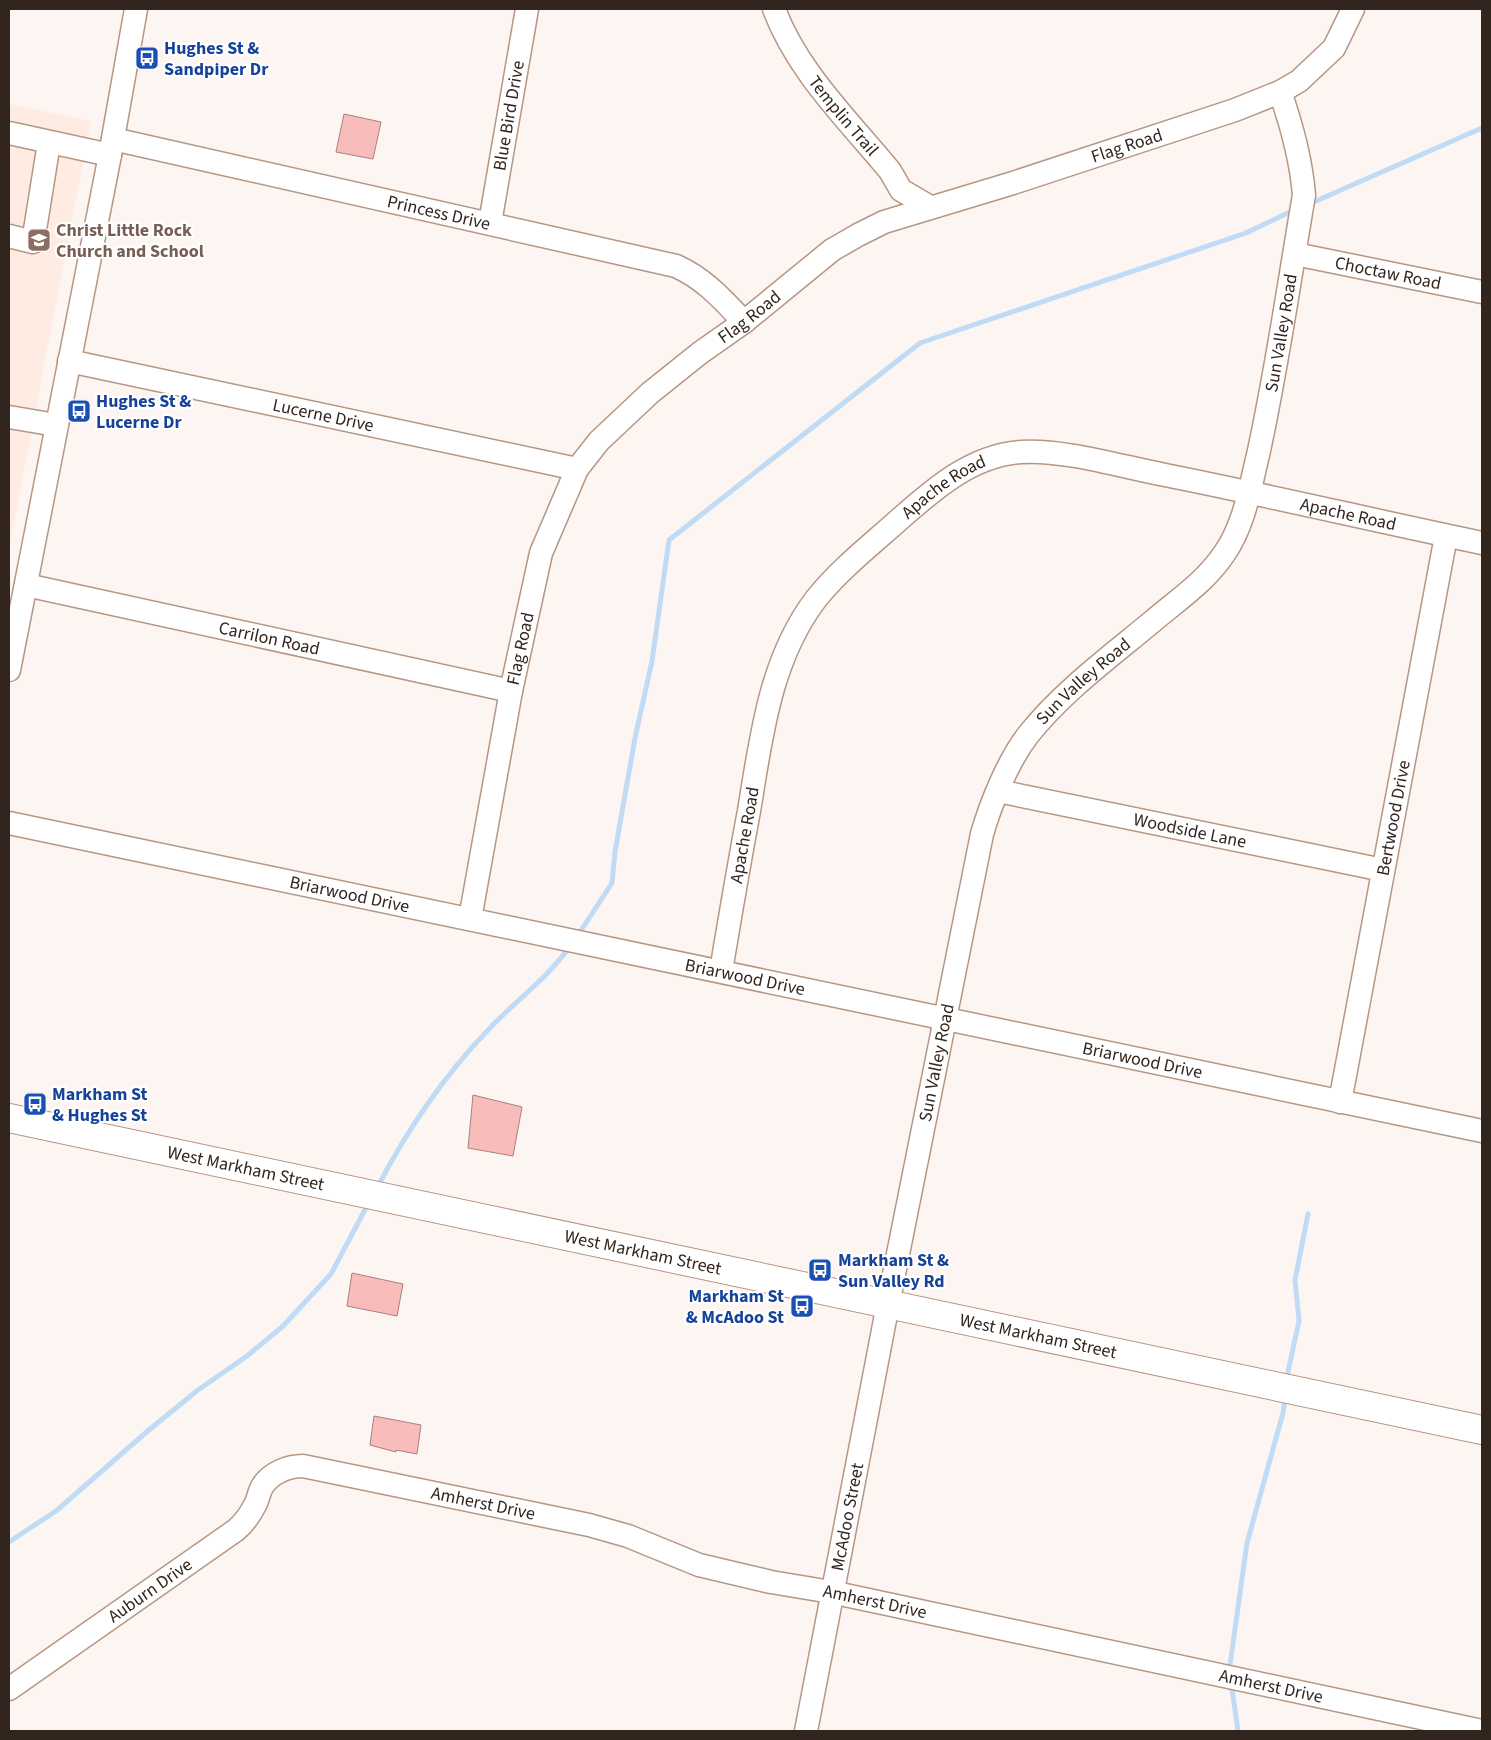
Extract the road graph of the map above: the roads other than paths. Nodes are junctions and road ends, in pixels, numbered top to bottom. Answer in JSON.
{"nodes":[{"id":1,"x":136,"y":9,"type":"edge"},
{"id":2,"x":527,"y":9,"type":"edge"},
{"id":3,"x":774,"y":9,"type":"edge"},
{"id":4,"x":1353,"y":9,"type":"edge"},
{"id":5,"x":1280,"y":92,"type":"junction"},
{"id":6,"x":9,"y":132,"type":"edge"},
{"id":7,"x":49,"y":143,"type":"junction"},
{"id":8,"x":112,"y":147,"type":"junction"},
{"id":9,"x":930,"y":207,"type":"junction"},
{"id":10,"x":490,"y":223,"type":"junction"},
{"id":11,"x":9,"y":236,"type":"edge"},
{"id":12,"x":1295,"y":254,"type":"junction"},
{"id":13,"x":1482,"y":292,"type":"edge"},
{"id":14,"x":744,"y":322,"type":"junction"},
{"id":15,"x":69,"y":361,"type":"junction"},
{"id":16,"x":9,"y":417,"type":"edge"},
{"id":17,"x":56,"y":425,"type":"junction"},
{"id":18,"x":577,"y":469,"type":"junction"},
{"id":19,"x":1249,"y":492,"type":"junction"},
{"id":20,"x":1446,"y":536,"type":"junction"},
{"id":21,"x":1482,"y":543,"type":"edge"},
{"id":22,"x":26,"y":585,"type":"junction"},
{"id":23,"x":14,"y":617,"type":"edge"},
{"id":24,"x":9,"y":670,"type":"edge"},
{"id":25,"x":511,"y":691,"type":"junction"},
{"id":26,"x":998,"y":791,"type":"junction"},
{"id":27,"x":9,"y":822,"type":"edge"},
{"id":28,"x":1383,"y":870,"type":"junction"},
{"id":29,"x":470,"y":919,"type":"junction"},
{"id":30,"x":721,"y":971,"type":"junction"},
{"id":31,"x":947,"y":1018,"type":"junction"},
{"id":32,"x":1340,"y":1102,"type":"junction"},
{"id":33,"x":9,"y":1118,"type":"edge"},
{"id":34,"x":1482,"y":1131,"type":"edge"},
{"id":35,"x":888,"y":1304,"type":"junction"},
{"id":36,"x":1482,"y":1430,"type":"edge"},
{"id":37,"x":274,"y":1475,"type":"joint"},
{"id":38,"x":831,"y":1592,"type":"junction"},
{"id":39,"x":9,"y":1689,"type":"edge"},
{"id":40,"x":806,"y":1731,"type":"edge"},
{"id":41,"x":1482,"y":1731,"type":"edge"}],
"edges":[{"from":1,"to":8,"type":"street"},
{"from":2,"to":10,"type":"street","name":"Blue Bird Drive"},
{"from":3,"to":9,"type":"street","name":"Templin Trail"},
{"from":4,"to":5,"type":"street","name":"Flag Road"},
{"from":5,"to":9,"type":"street","name":"Flag Road"},
{"from":5,"to":12,"type":"street","name":"Sun Valley Road"},
{"from":6,"to":7,"type":"street","name":"Princess Drive"},
{"from":7,"to":8,"type":"street","name":"Princess Drive"},
{"from":7,"to":11,"type":"street"},
{"from":8,"to":10,"type":"street","name":"Princess Drive"},
{"from":8,"to":15,"type":"street"},
{"from":9,"to":14,"type":"street","name":"Flag Road"},
{"from":10,"to":14,"type":"street","name":"Princess Drive"},
{"from":12,"to":13,"type":"street","name":"Choctaw Road"},
{"from":12,"to":19,"type":"street","name":"Sun Valley Road"},
{"from":14,"to":18,"type":"street","name":"Flag Road"},
{"from":15,"to":17,"type":"street"},
{"from":15,"to":18,"type":"street","name":"Lucerne Drive"},
{"from":16,"to":17,"type":"street"},
{"from":17,"to":22,"type":"street"},
{"from":18,"to":25,"type":"street","name":"Flag Road"},
{"from":19,"to":20,"type":"street","name":"Apache Road"},
{"from":19,"to":26,"type":"street","name":"Sun Valley Road"},
{"from":19,"to":30,"type":"street","name":"Apache Road"},
{"from":20,"to":21,"type":"street","name":"Apache Road"},
{"from":20,"to":28,"type":"street","name":"Bertwood Drive"},
{"from":22,"to":23,"type":"street"},
{"from":22,"to":25,"type":"street","name":"Carrilon Road"},
{"from":23,"to":24,"type":"street"},
{"from":25,"to":29,"type":"street","name":"Flag Road"},
{"from":26,"to":28,"type":"street","name":"Woodside Lane"},
{"from":26,"to":31,"type":"street","name":"Sun Valley Road"},
{"from":27,"to":29,"type":"street","name":"Briarwood Drive"},
{"from":28,"to":32,"type":"street","name":"Bertwood Drive"},
{"from":29,"to":30,"type":"street","name":"Briarwood Drive"},
{"from":30,"to":31,"type":"street","name":"Briarwood Drive"},
{"from":31,"to":32,"type":"street","name":"Briarwood Drive"},
{"from":31,"to":35,"type":"street","name":"Sun Valley Road"},
{"from":32,"to":34,"type":"street","name":"Briarwood Drive"},
{"from":33,"to":35,"type":"main road","name":"West Markham Street"},
{"from":35,"to":36,"type":"main road","name":"West Markham Street"},
{"from":35,"to":38,"type":"street","name":"McAdoo Street"},
{"from":37,"to":38,"type":"street","name":"Amherst Drive"},
{"from":37,"to":39,"type":"street","name":"Auburn Drive"},
{"from":38,"to":40,"type":"street","name":"McAdoo Street"},
{"from":38,"to":41,"type":"street","name":"Amherst Drive"}]}
